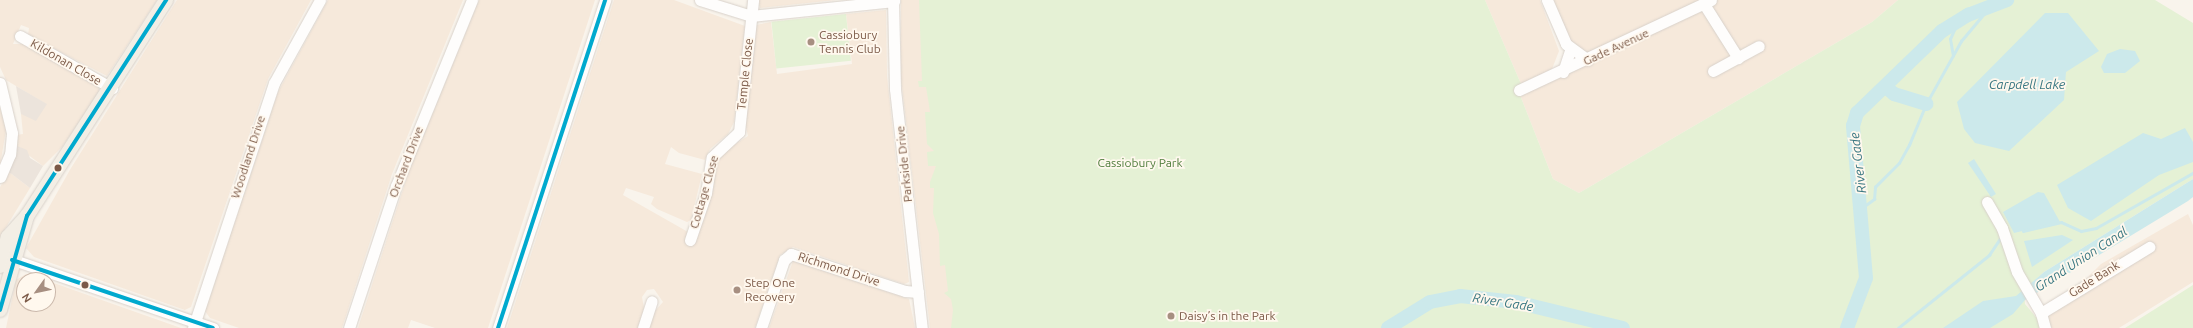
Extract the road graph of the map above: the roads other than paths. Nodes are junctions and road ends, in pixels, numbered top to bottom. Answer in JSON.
{"nodes":[{"id":1,"x":166,"y":0,"type":"edge"},
{"id":2,"x":320,"y":0,"type":"edge"},
{"id":3,"x":472,"y":0,"type":"edge"},
{"id":4,"x":605,"y":0,"type":"edge"},
{"id":5,"x":700,"y":0,"type":"edge"},
{"id":6,"x":753,"y":0,"type":"edge"},
{"id":7,"x":893,"y":0,"type":"edge"},
{"id":8,"x":1547,"y":0,"type":"edge"},
{"id":9,"x":1708,"y":2,"type":"edge"},
{"id":10,"x":751,"y":16,"type":"junction"},
{"id":11,"x":20,"y":36,"type":"dead end"},
{"id":12,"x":1759,"y":46,"type":"dead end"},
{"id":13,"x":1570,"y":50,"type":"junction"},
{"id":14,"x":1738,"y":58,"type":"junction"},
{"id":15,"x":1588,"y":60,"type":"junction"},
{"id":16,"x":1713,"y":71,"type":"dead end"},
{"id":17,"x":1563,"y":72,"type":"junction"},
{"id":18,"x":0,"y":82,"type":"edge"},
{"id":19,"x":112,"y":88,"type":"junction"},
{"id":20,"x":1519,"y":90,"type":"dead end"},
{"id":21,"x":739,"y":132,"type":"joint"},
{"id":22,"x":0,"y":177,"type":"edge"},
{"id":23,"x":1987,"y":202,"type":"dead end"},
{"id":24,"x":690,"y":240,"type":"dead end"},
{"id":25,"x":2149,"y":246,"type":"dead end"},
{"id":26,"x":3,"y":259,"type":"edge"},
{"id":27,"x":918,"y":292,"type":"junction"},
{"id":28,"x":652,"y":300,"type":"dead end"},
{"id":29,"x":2038,"y":309,"type":"junction"},
{"id":30,"x":0,"y":310,"type":"edge"},
{"id":31,"x":194,"y":325,"type":"edge"},
{"id":32,"x":214,"y":328,"type":"edge"},
{"id":33,"x":349,"y":328,"type":"edge"},
{"id":34,"x":498,"y":328,"type":"edge"},
{"id":35,"x":643,"y":328,"type":"edge"},
{"id":36,"x":761,"y":328,"type":"edge"},
{"id":37,"x":922,"y":328,"type":"edge"},
{"id":38,"x":2045,"y":328,"type":"edge"}],
"edges":[{"from":1,"to":19,"type":"main road"},
{"from":2,"to":31,"type":"street","name":"Woodland Drive"},
{"from":3,"to":33,"type":"street","name":"Orchard Drive"},
{"from":4,"to":34,"type":"street"},
{"from":5,"to":10,"type":"street"},
{"from":6,"to":10,"type":"street","name":"Temple Close"},
{"from":7,"to":10,"type":"street"},
{"from":7,"to":27,"type":"street","name":"Parkside Drive"},
{"from":8,"to":13,"type":"street"},
{"from":9,"to":14,"type":"street"},
{"from":9,"to":15,"type":"street","name":"Gade Avenue"},
{"from":10,"to":21,"type":"street","name":"Temple Close"},
{"from":11,"to":19,"type":"street","name":"Kildonan Close"},
{"from":12,"to":14,"type":"street"},
{"from":13,"to":15,"type":"street"},
{"from":13,"to":17,"type":"street"},
{"from":14,"to":16,"type":"street"},
{"from":15,"to":17,"type":"street","name":"Gade Avenue"},
{"from":17,"to":20,"type":"street","name":"Gade Avenue"},
{"from":18,"to":22,"type":"street"},
{"from":19,"to":26,"type":"main road"},
{"from":21,"to":24,"type":"street","name":"Cottage Close"},
{"from":23,"to":29,"type":"street"},
{"from":25,"to":29,"type":"street","name":"Gade Bank"},
{"from":26,"to":30,"type":"main road"},
{"from":26,"to":31,"type":"street"},
{"from":27,"to":36,"type":"street","name":"Richmond Drive"},
{"from":27,"to":37,"type":"street","name":"Parkside Drive"},
{"from":28,"to":35,"type":"street"},
{"from":29,"to":38,"type":"street"},
{"from":31,"to":32,"type":"street"}]}
